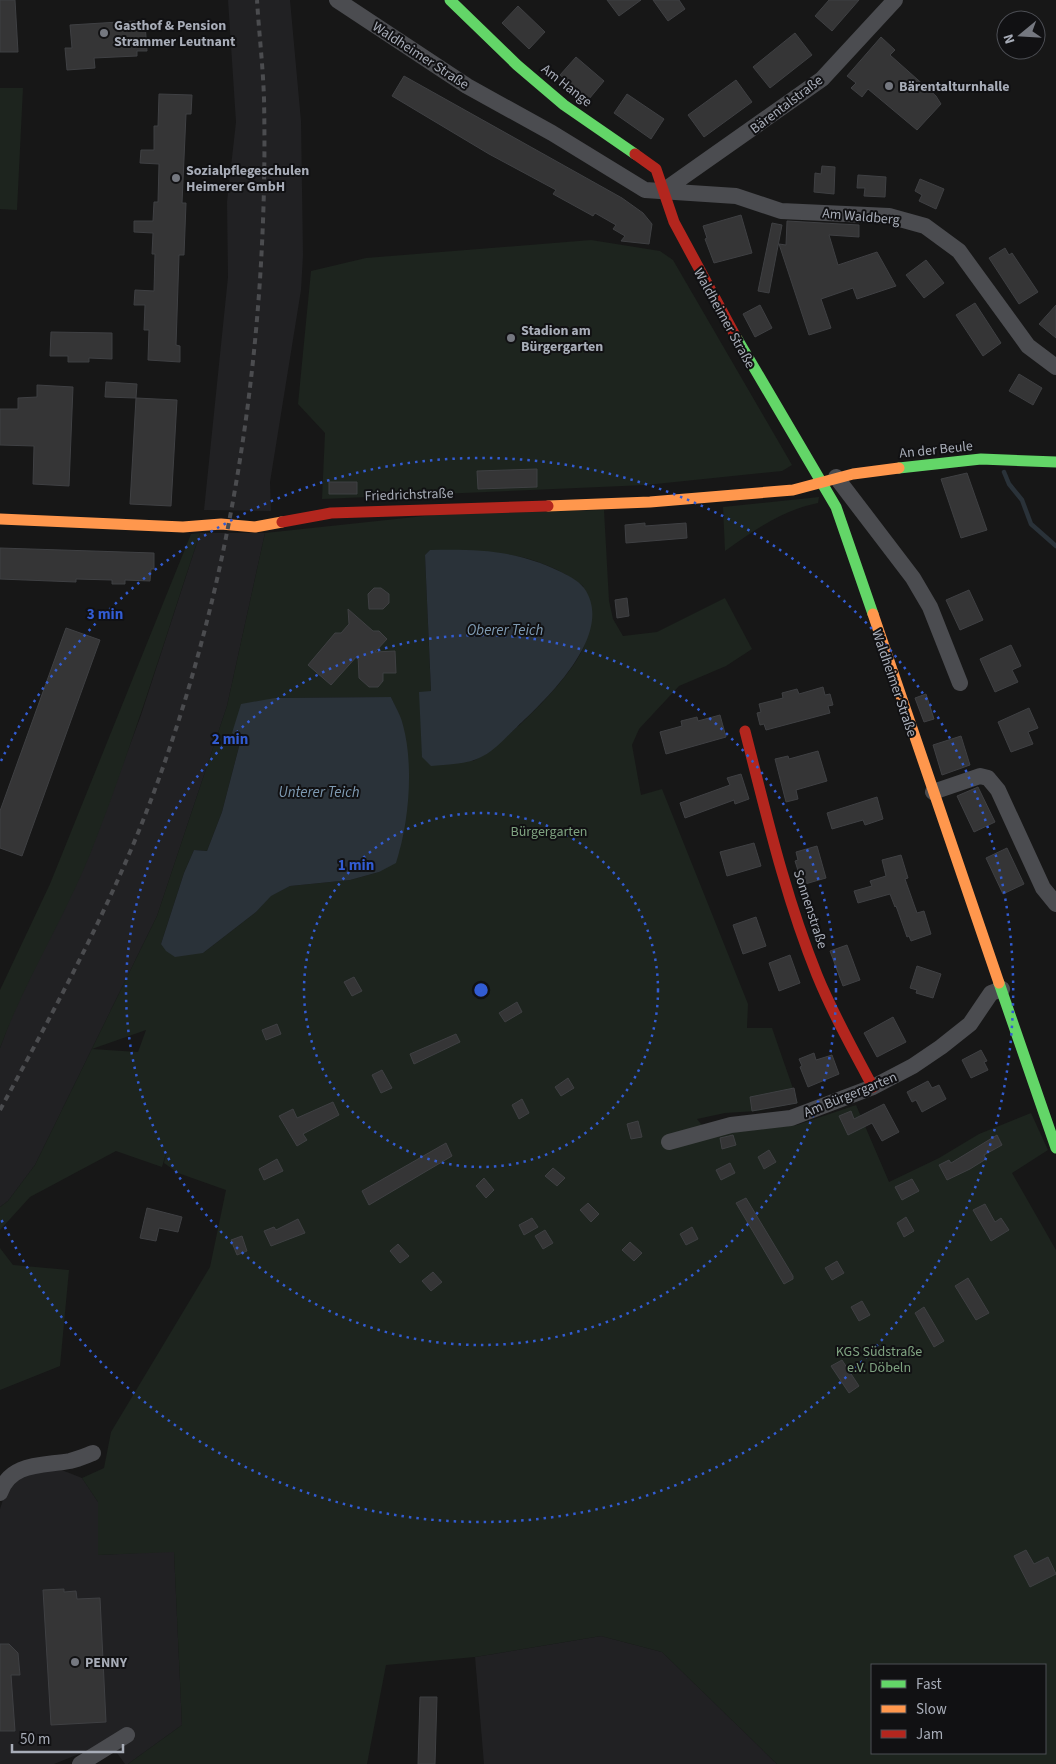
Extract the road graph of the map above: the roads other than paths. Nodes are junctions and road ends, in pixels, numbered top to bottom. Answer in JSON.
{"nodes":[{"id":1,"x":337,"y":0,"type":"edge"},
{"id":2,"x":450,"y":0,"type":"edge"},
{"id":3,"x":895,"y":0,"type":"edge"},
{"id":4,"x":663,"y":192,"type":"junction"},
{"id":5,"x":1056,"y":367,"type":"edge"},
{"id":6,"x":1056,"y":462,"type":"edge"},
{"id":7,"x":836,"y":477,"type":"junction"},
{"id":8,"x":820,"y":482,"type":"junction"},
{"id":9,"x":0,"y":519,"type":"edge"},
{"id":10,"x":960,"y":683,"type":"dead end"},
{"id":11,"x":745,"y":731,"type":"dead end"},
{"id":12,"x":933,"y":792,"type":"junction"},
{"id":13,"x":1056,"y":904,"type":"edge"},
{"id":14,"x":1002,"y":989,"type":"junction"},
{"id":15,"x":873,"y":1087,"type":"junction"},
{"id":16,"x":669,"y":1142,"type":"dead end"},
{"id":17,"x":1056,"y":1148,"type":"edge"},
{"id":18,"x":93,"y":1453,"type":"dead end"},
{"id":19,"x":0,"y":1493,"type":"edge"},
{"id":20,"x":127,"y":1735,"type":"dead end"},
{"id":21,"x":80,"y":1764,"type":"edge"}],
"edges":[{"from":1,"to":4,"type":"street","name":"Waldheimer Straße"},
{"from":2,"to":4,"type":"street","name":"Am Hange"},
{"from":3,"to":4,"type":"street","name":"Bärentalstraße"},
{"from":4,"to":5,"type":"street","name":"Am Waldberg"},
{"from":4,"to":8,"type":"street","name":"Waldheimer Straße"},
{"from":6,"to":7,"type":"street","name":"An der Beule"},
{"from":7,"to":8,"type":"street","name":"An der Beule"},
{"from":7,"to":10,"type":"street"},
{"from":8,"to":9,"type":"street","name":"Friedrichstraße"},
{"from":8,"to":12,"type":"street","name":"Waldheimer Straße"},
{"from":11,"to":15,"type":"street","name":"Sonnenstraße"},
{"from":12,"to":13,"type":"street"},
{"from":12,"to":14,"type":"street","name":"Waldheimer Straße"},
{"from":14,"to":15,"type":"street","name":"Am Bürgergarten"},
{"from":14,"to":17,"type":"street","name":"Waldheimer Straße"},
{"from":15,"to":16,"type":"street","name":"Am Bürgergarten"},
{"from":18,"to":19,"type":"street"},
{"from":20,"to":21,"type":"street"}]}
